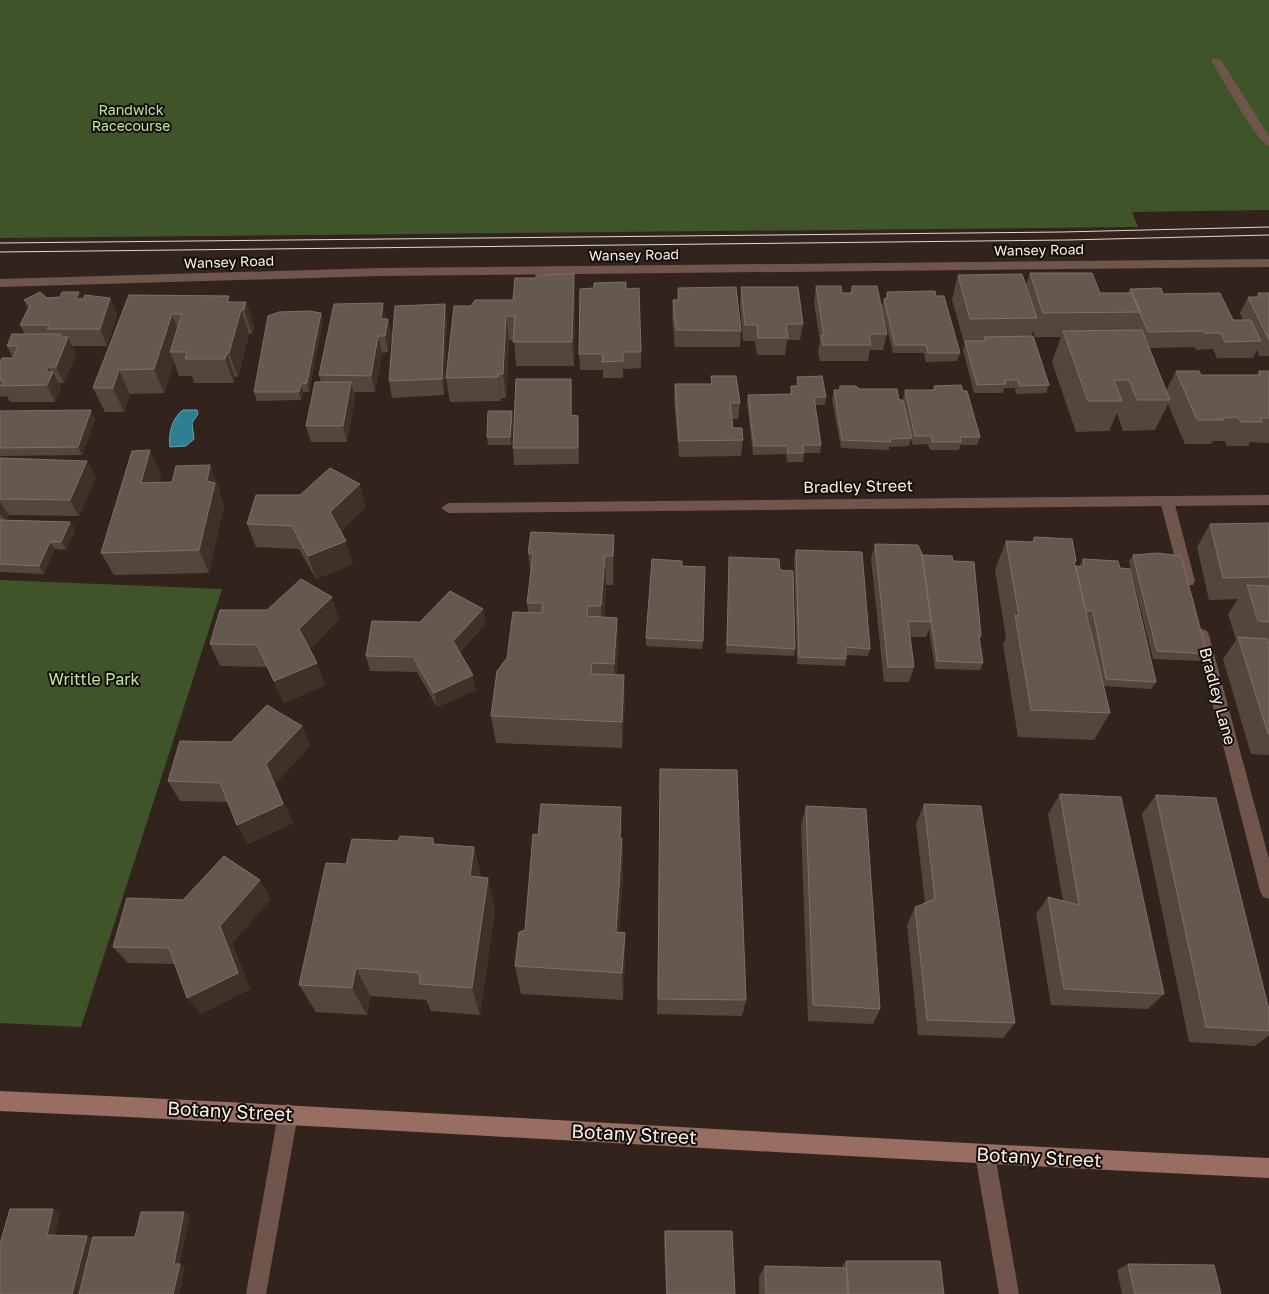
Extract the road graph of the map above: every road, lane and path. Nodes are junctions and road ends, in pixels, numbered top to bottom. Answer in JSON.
{"nodes":[{"id":1,"x":1216,"y":60,"type":"dead end"},
{"id":2,"x":1269,"y":142,"type":"edge"},
{"id":3,"x":1269,"y":263,"type":"edge"},
{"id":4,"x":0,"y":283,"type":"edge"},
{"id":5,"x":1269,"y":500,"type":"edge"},
{"id":6,"x":1167,"y":501,"type":"junction"},
{"id":7,"x":448,"y":508,"type":"dead end"},
{"id":8,"x":1191,"y":593,"type":"edge"},
{"id":9,"x":1199,"y":622,"type":"edge"},
{"id":10,"x":1269,"y":891,"type":"edge"},
{"id":11,"x":0,"y":1101,"type":"edge"},
{"id":12,"x":288,"y":1114,"type":"junction"},
{"id":13,"x":985,"y":1155,"type":"junction"},
{"id":14,"x":1269,"y":1168,"type":"edge"},
{"id":15,"x":256,"y":1294,"type":"edge"},
{"id":16,"x":1009,"y":1294,"type":"edge"}],
"edges":[{"from":1,"to":2,"type":"street"},
{"from":3,"to":4,"type":"street","name":"Wansey Road"},
{"from":5,"to":6,"type":"street","name":"Bradley Street"},
{"from":6,"to":7,"type":"street","name":"Bradley Street"},
{"from":6,"to":8,"type":"street"},
{"from":9,"to":10,"type":"street","name":"Bradley Lane"},
{"from":11,"to":12,"type":"street","name":"Botany Street"},
{"from":12,"to":13,"type":"street","name":"Botany Street"},
{"from":12,"to":15,"type":"street"},
{"from":13,"to":14,"type":"street","name":"Botany Street"},
{"from":13,"to":16,"type":"street"}]}
